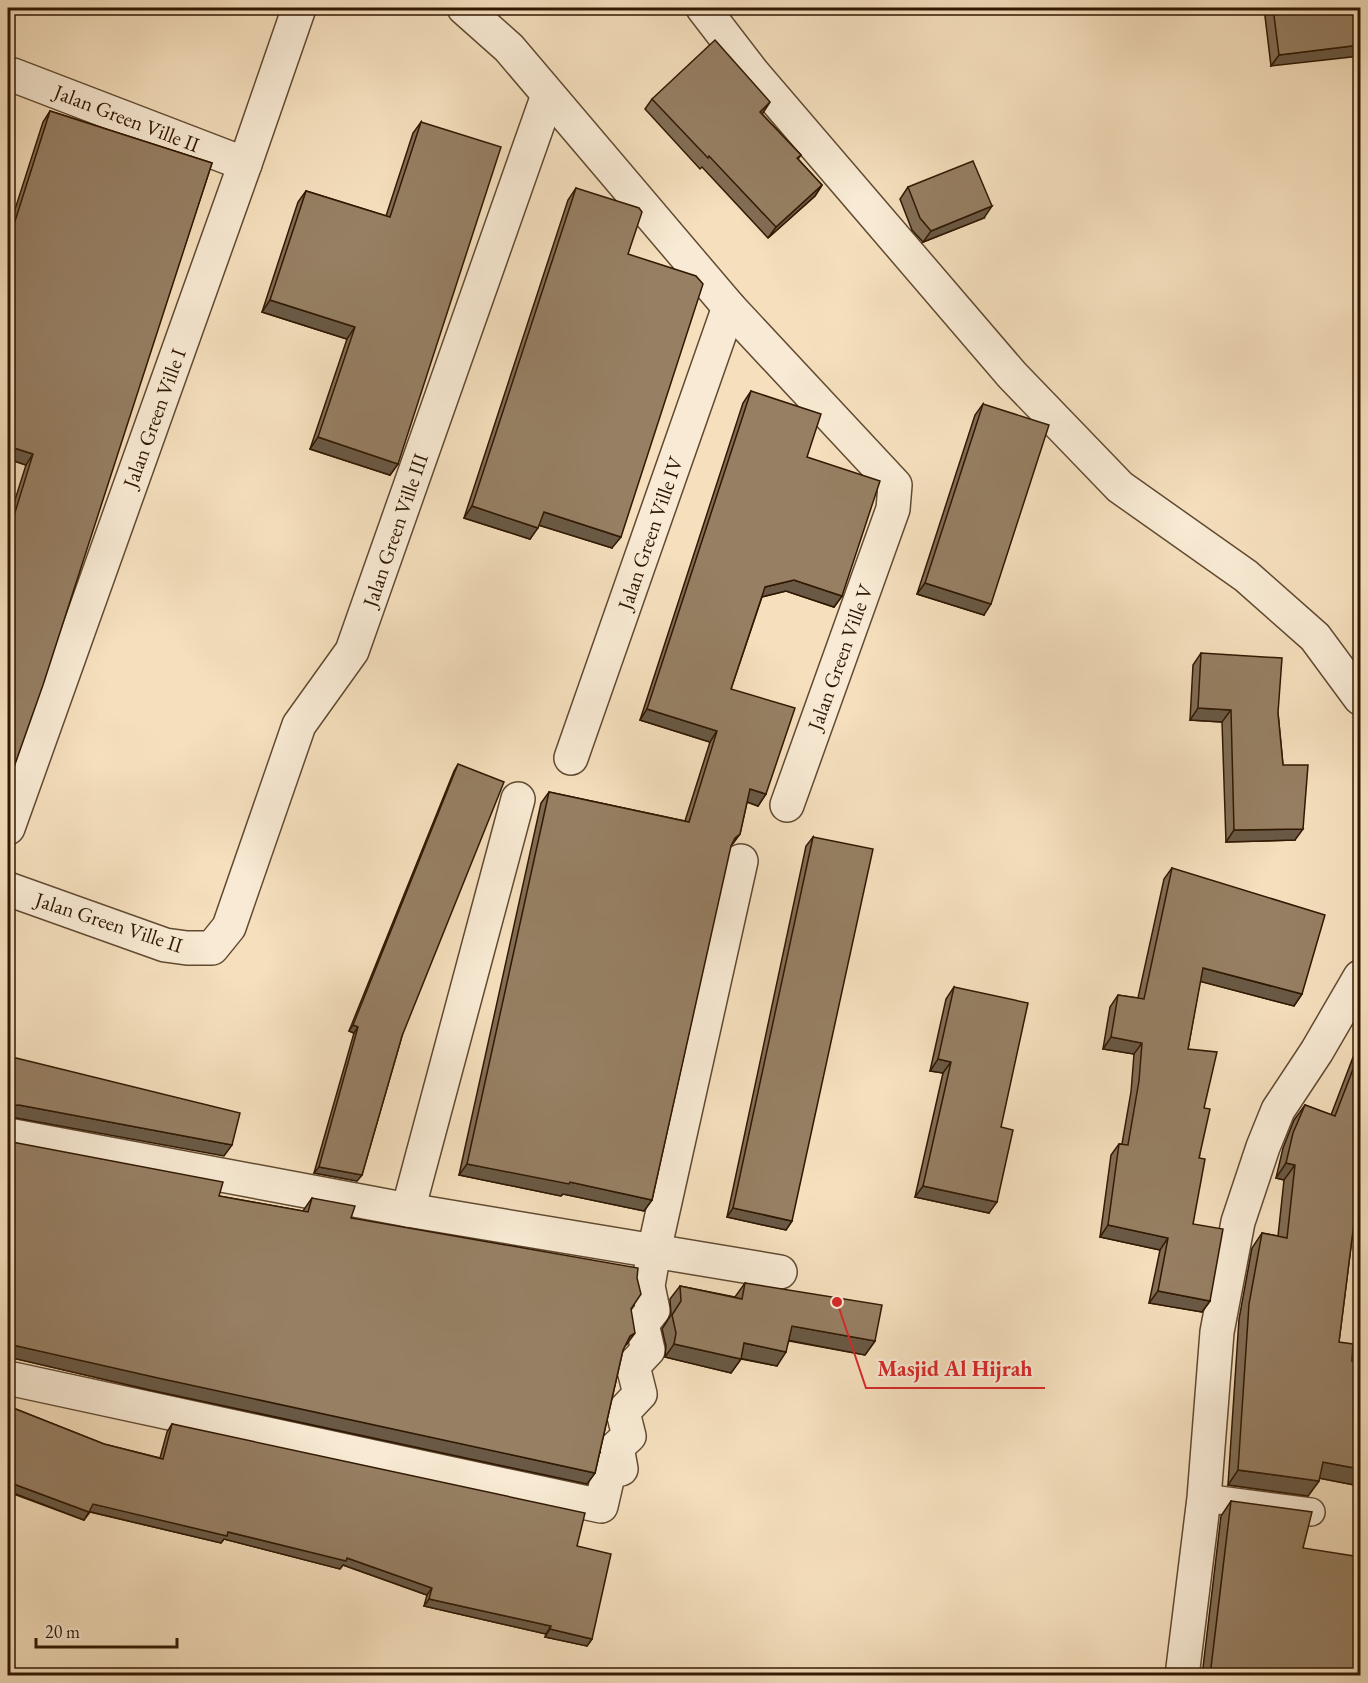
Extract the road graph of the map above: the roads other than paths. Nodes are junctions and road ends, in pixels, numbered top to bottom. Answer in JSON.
{"nodes":[{"id":1,"x":299,"y":8,"type":"edge"},
{"id":2,"x":464,"y":8,"type":"edge"},
{"id":3,"x":703,"y":8,"type":"edge"},
{"id":4,"x":8,"y":75,"type":"edge"},
{"id":5,"x":548,"y":95,"type":"junction"},
{"id":6,"x":245,"y":164,"type":"junction"},
{"id":7,"x":729,"y":307,"type":"junction"},
{"id":8,"x":1360,"y":698,"type":"edge"},
{"id":9,"x":571,"y":758,"type":"dead end"},
{"id":10,"x":518,"y":799,"type":"dead end"},
{"id":11,"x":787,"y":805,"type":"dead end"},
{"id":12,"x":8,"y":828,"type":"edge"},
{"id":13,"x":741,"y":861,"type":"dead end"},
{"id":14,"x":8,"y":889,"type":"edge"},
{"id":15,"x":212,"y":948,"type":"joint"},
{"id":16,"x":1360,"y":977,"type":"edge"},
{"id":17,"x":8,"y":1135,"type":"edge"},
{"id":18,"x":408,"y":1210,"type":"junction"},
{"id":19,"x":654,"y":1251,"type":"junction"},
{"id":20,"x":780,"y":1272,"type":"dead end"},
{"id":21,"x":8,"y":1378,"type":"edge"},
{"id":22,"x":1204,"y":1498,"type":"junction"},
{"id":23,"x":1311,"y":1512,"type":"edge"},
{"id":24,"x":1182,"y":1676,"type":"edge"}],
"edges":[{"from":1,"to":6,"type":"street","name":"Jalan Green Ville I"},
{"from":2,"to":5,"type":"street"},
{"from":3,"to":8,"type":"street"},
{"from":4,"to":6,"type":"street","name":"Jalan Green Ville II"},
{"from":5,"to":7,"type":"street"},
{"from":5,"to":15,"type":"street","name":"Jalan Green Ville III"},
{"from":6,"to":12,"type":"street","name":"Jalan Green Ville I"},
{"from":7,"to":9,"type":"street","name":"Jalan Green Ville IV"},
{"from":7,"to":11,"type":"street","name":"Jalan Green Ville V"},
{"from":10,"to":18,"type":"street"},
{"from":13,"to":19,"type":"street"},
{"from":14,"to":15,"type":"street","name":"Jalan Green Ville II"},
{"from":16,"to":22,"type":"street"},
{"from":17,"to":18,"type":"street"},
{"from":18,"to":19,"type":"street"},
{"from":19,"to":20,"type":"street"},
{"from":19,"to":21,"type":"street"},
{"from":22,"to":23,"type":"lane"},
{"from":22,"to":24,"type":"street"}]}
